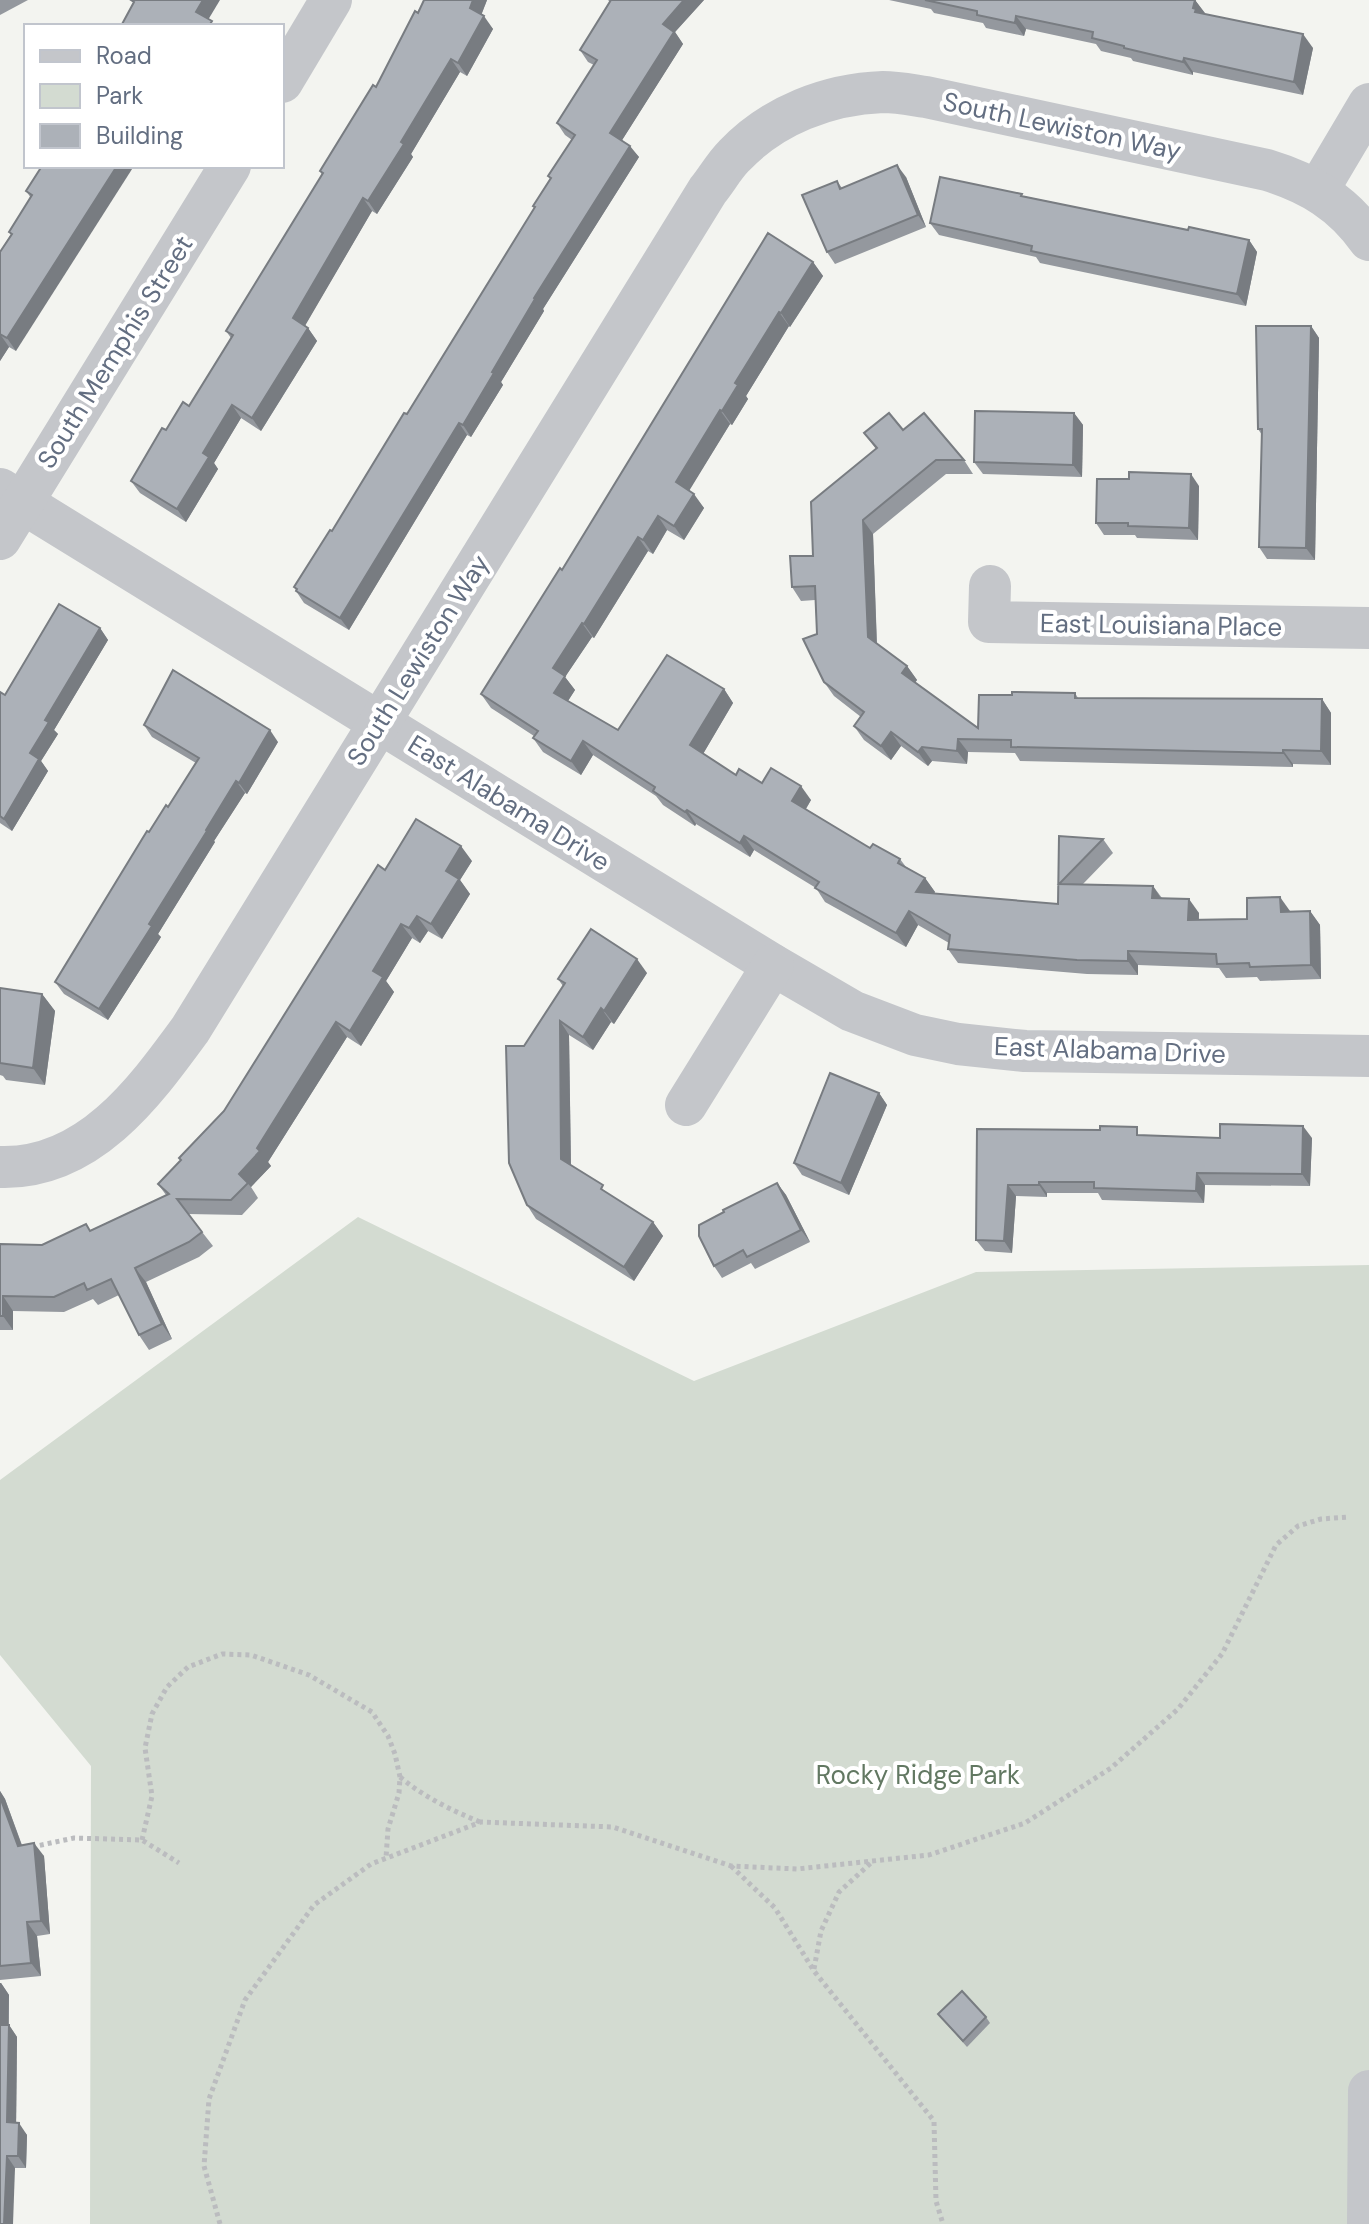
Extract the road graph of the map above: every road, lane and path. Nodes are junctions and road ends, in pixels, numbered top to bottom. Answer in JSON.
{"nodes":[{"id":1,"x":331,"y":0,"type":"edge"},
{"id":2,"x":284,"y":79,"type":"edge"},
{"id":3,"x":1369,"y":104,"type":"edge"},
{"id":4,"x":229,"y":168,"type":"edge"},
{"id":5,"x":1318,"y":190,"type":"junction"},
{"id":6,"x":1369,"y":240,"type":"edge"},
{"id":7,"x":11,"y":496,"type":"edge"},
{"id":8,"x":0,"y":539,"type":"edge"},
{"id":9,"x":990,"y":586,"type":"dead end"},
{"id":10,"x":1369,"y":628,"type":"edge"},
{"id":11,"x":379,"y":723,"type":"junction"},
{"id":12,"x":773,"y":965,"type":"junction"},
{"id":13,"x":1369,"y":1056,"type":"edge"},
{"id":14,"x":686,"y":1105,"type":"dead end"},
{"id":15,"x":0,"y":1167,"type":"edge"},
{"id":16,"x":1349,"y":1517,"type":"dead end"},
{"id":17,"x":400,"y":1777,"type":"junction"},
{"id":18,"x":481,"y":1822,"type":"junction"},
{"id":19,"x":142,"y":1840,"type":"junction"},
{"id":20,"x":30,"y":1847,"type":"edge"},
{"id":21,"x":386,"y":1858,"type":"junction"},
{"id":22,"x":873,"y":1861,"type":"junction"},
{"id":23,"x":179,"y":1863,"type":"dead end"},
{"id":24,"x":731,"y":1866,"type":"junction"},
{"id":25,"x":814,"y":1971,"type":"junction"},
{"id":26,"x":1369,"y":2091,"type":"edge"},
{"id":27,"x":220,"y":2224,"type":"edge"},
{"id":28,"x":943,"y":2224,"type":"edge"},
{"id":29,"x":1368,"y":2224,"type":"edge"}],
"edges":[{"from":1,"to":2,"type":"street"},
{"from":3,"to":5,"type":"street"},
{"from":4,"to":7,"type":"street","name":"South Memphis Street"},
{"from":5,"to":6,"type":"street","name":"South Lewiston Way"},
{"from":5,"to":11,"type":"street","name":"South Lewiston Way"},
{"from":7,"to":8,"type":"street","name":"South Memphis Street"},
{"from":7,"to":11,"type":"street","name":"East Alabama Drive"},
{"from":9,"to":10,"type":"street","name":"East Louisiana Place"},
{"from":11,"to":12,"type":"street","name":"East Alabama Drive"},
{"from":11,"to":15,"type":"street","name":"South Lewiston Way"},
{"from":12,"to":13,"type":"street","name":"East Alabama Drive"},
{"from":12,"to":14,"type":"street"},
{"from":16,"to":22,"type":"path"},
{"from":17,"to":18,"type":"path"},
{"from":17,"to":19,"type":"path"},
{"from":17,"to":21,"type":"path"},
{"from":18,"to":21,"type":"path"},
{"from":18,"to":24,"type":"path"},
{"from":19,"to":20,"type":"path"},
{"from":19,"to":23,"type":"path"},
{"from":21,"to":27,"type":"path"},
{"from":22,"to":24,"type":"path"},
{"from":22,"to":25,"type":"path"},
{"from":24,"to":25,"type":"path"},
{"from":25,"to":28,"type":"path"},
{"from":26,"to":29,"type":"street"}]}
